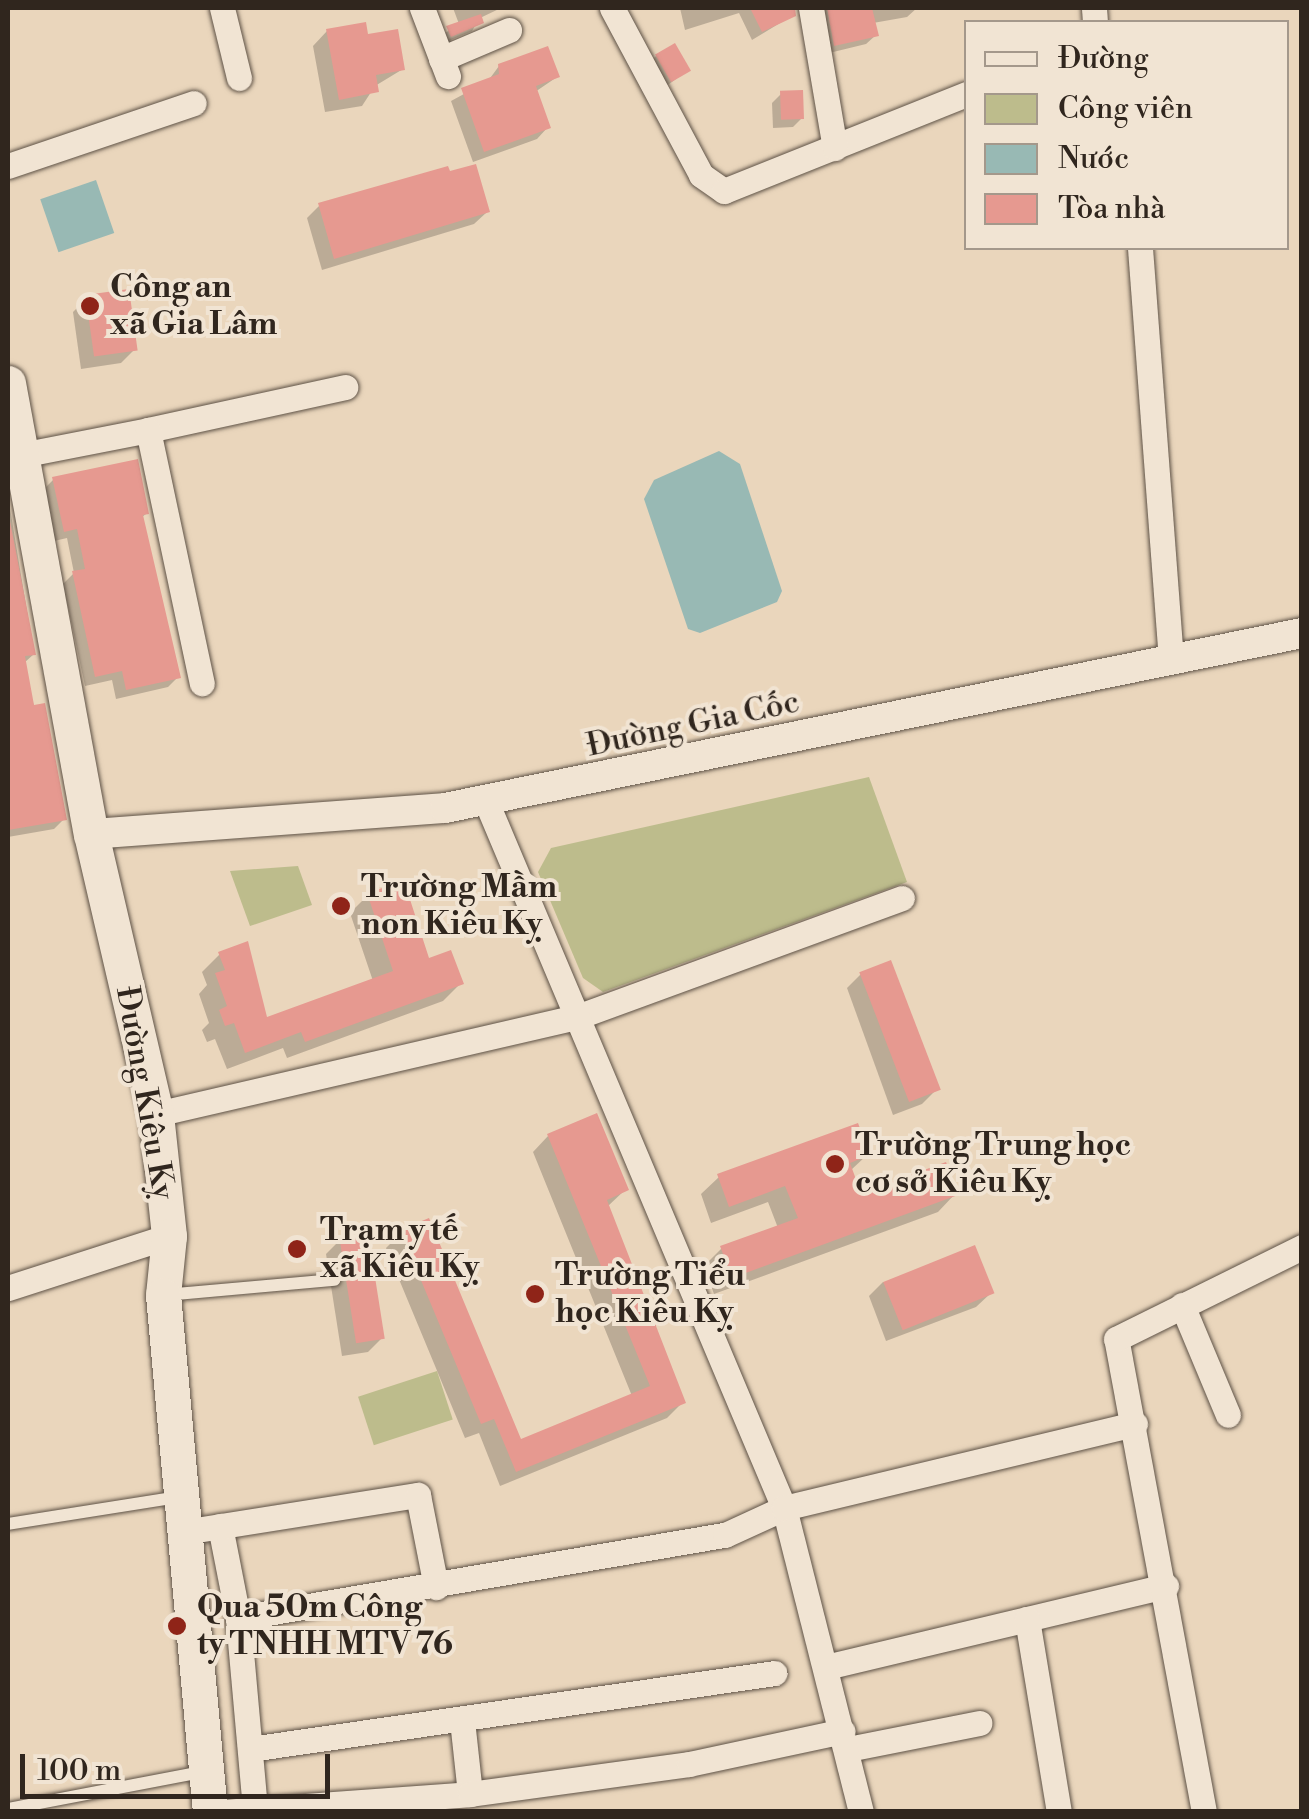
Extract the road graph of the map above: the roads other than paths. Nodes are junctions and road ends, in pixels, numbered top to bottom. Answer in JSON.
{"nodes":[{"id":1,"x":222,"y":8,"type":"edge"},
{"id":2,"x":422,"y":8,"type":"edge"},
{"id":3,"x":612,"y":8,"type":"edge"},
{"id":4,"x":810,"y":8,"type":"edge"},
{"id":5,"x":509,"y":30,"type":"dead end"},
{"id":6,"x":238,"y":78,"type":"dead end"},
{"id":7,"x":964,"y":95,"type":"edge"},
{"id":8,"x":194,"y":102,"type":"dead end"},
{"id":9,"x":834,"y":148,"type":"junction"},
{"id":10,"x":8,"y":166,"type":"edge"},
{"id":11,"x":1140,"y":250,"type":"edge"},
{"id":12,"x":8,"y":383,"type":"edge"},
{"id":13,"x":344,"y":386,"type":"dead end"},
{"id":14,"x":148,"y":430,"type":"junction"},
{"id":15,"x":20,"y":455,"type":"junction"},
{"id":16,"x":1302,"y":632,"type":"edge"},
{"id":17,"x":1171,"y":660,"type":"junction"},
{"id":18,"x":202,"y":683,"type":"dead end"},
{"id":19,"x":486,"y":801,"type":"junction"},
{"id":20,"x":91,"y":834,"type":"junction"},
{"id":21,"x":902,"y":898,"type":"dead end"},
{"id":22,"x":577,"y":1017,"type":"junction"},
{"id":23,"x":156,"y":1114,"type":"junction"},
{"id":24,"x":169,"y":1236,"type":"junction"},
{"id":25,"x":1301,"y":1250,"type":"edge"},
{"id":26,"x":334,"y":1280,"type":"dead end"},
{"id":27,"x":8,"y":1288,"type":"edge"},
{"id":28,"x":163,"y":1295,"type":"junction"},
{"id":29,"x":1182,"y":1305,"type":"junction"},
{"id":30,"x":1228,"y":1415,"type":"dead end"},
{"id":31,"x":1135,"y":1424,"type":"junction"},
{"id":32,"x":180,"y":1496,"type":"junction"},
{"id":33,"x":784,"y":1508,"type":"junction"},
{"id":34,"x":8,"y":1524,"type":"edge"},
{"id":35,"x":220,"y":1526,"type":"junction"},
{"id":36,"x":184,"y":1532,"type":"junction"},
{"id":37,"x":1166,"y":1586,"type":"junction"},
{"id":38,"x":436,"y":1587,"type":"junction"},
{"id":39,"x":238,"y":1618,"type":"junction"},
{"id":40,"x":1026,"y":1619,"type":"junction"},
{"id":41,"x":826,"y":1667,"type":"junction"},
{"id":42,"x":775,"y":1674,"type":"dead end"},
{"id":43,"x":244,"y":1686,"type":"junction"},
{"id":44,"x":198,"y":1687,"type":"junction"},
{"id":45,"x":462,"y":1720,"type":"junction"},
{"id":46,"x":978,"y":1722,"type":"dead end"},
{"id":47,"x":846,"y":1740,"type":"junction"},
{"id":48,"x":250,"y":1749,"type":"junction"},
{"id":49,"x":205,"y":1771,"type":"junction"},
{"id":50,"x":470,"y":1794,"type":"junction"},
{"id":51,"x":46,"y":1807,"type":"edge"},
{"id":52,"x":8,"y":1809,"type":"edge"},
{"id":53,"x":255,"y":1809,"type":"junction"},
{"id":54,"x":210,"y":1812,"type":"edge"},
{"id":55,"x":221,"y":1812,"type":"edge"},
{"id":56,"x":862,"y":1812,"type":"edge"},
{"id":57,"x":1059,"y":1812,"type":"edge"},
{"id":58,"x":1204,"y":1812,"type":"edge"}],
"edges":[{"from":1,"to":6,"type":"street"},
{"from":2,"to":5,"type":"street"},
{"from":3,"to":9,"type":"street"},
{"from":4,"to":9,"type":"street"},
{"from":7,"to":9,"type":"street"},
{"from":8,"to":10,"type":"street"},
{"from":11,"to":17,"type":"street"},
{"from":12,"to":15,"type":"main road","name":"Đường Kiêu Kỵ"},
{"from":13,"to":14,"type":"street"},
{"from":14,"to":15,"type":"street"},
{"from":14,"to":18,"type":"street"},
{"from":15,"to":20,"type":"main road","name":"Đường Kiêu Kỵ"},
{"from":16,"to":17,"type":"street","name":"Đường Gia Cốc"},
{"from":17,"to":19,"type":"street","name":"Đường Gia Cốc"},
{"from":19,"to":20,"type":"street","name":"Đường Gia Cốc"},
{"from":19,"to":22,"type":"street"},
{"from":20,"to":23,"type":"main road","name":"Đường Kiêu Kỵ"},
{"from":21,"to":22,"type":"street"},
{"from":22,"to":23,"type":"street"},
{"from":22,"to":33,"type":"street"},
{"from":23,"to":24,"type":"main road","name":"Đường Kiêu Kỵ"},
{"from":24,"to":27,"type":"street"},
{"from":24,"to":28,"type":"main road","name":"Đường Kiêu Kỵ"},
{"from":25,"to":29,"type":"street"},
{"from":26,"to":28,"type":"lane"},
{"from":28,"to":32,"type":"main road","name":"Đường Kiêu Kỵ"},
{"from":29,"to":30,"type":"street"},
{"from":29,"to":31,"type":"street"},
{"from":31,"to":33,"type":"street"},
{"from":31,"to":37,"type":"street"},
{"from":32,"to":34,"type":"lane"},
{"from":32,"to":36,"type":"main road","name":"Đường Kiêu Kỵ"},
{"from":33,"to":38,"type":"street"},
{"from":33,"to":41,"type":"street"},
{"from":35,"to":36,"type":"street"},
{"from":35,"to":38,"type":"street"},
{"from":35,"to":39,"type":"street"},
{"from":36,"to":44,"type":"main road","name":"Đường Kiêu Kỵ"},
{"from":37,"to":40,"type":"street"},
{"from":37,"to":58,"type":"street"},
{"from":38,"to":39,"type":"street"},
{"from":39,"to":43,"type":"street"},
{"from":40,"to":41,"type":"street"},
{"from":40,"to":57,"type":"street"},
{"from":41,"to":47,"type":"street"},
{"from":42,"to":45,"type":"street"},
{"from":43,"to":44,"type":"street"},
{"from":43,"to":48,"type":"street"},
{"from":44,"to":49,"type":"main road","name":"Đường Kiêu Kỵ"},
{"from":45,"to":48,"type":"street"},
{"from":45,"to":50,"type":"street"},
{"from":46,"to":47,"type":"street"},
{"from":47,"to":50,"type":"street"},
{"from":47,"to":56,"type":"street"},
{"from":48,"to":53,"type":"street"},
{"from":49,"to":51,"type":"lane"},
{"from":49,"to":54,"type":"main road","name":"Đường Kiêu Kỵ"},
{"from":50,"to":53,"type":"street"},
{"from":51,"to":52,"type":"lane"},
{"from":53,"to":55,"type":"street"}]}
